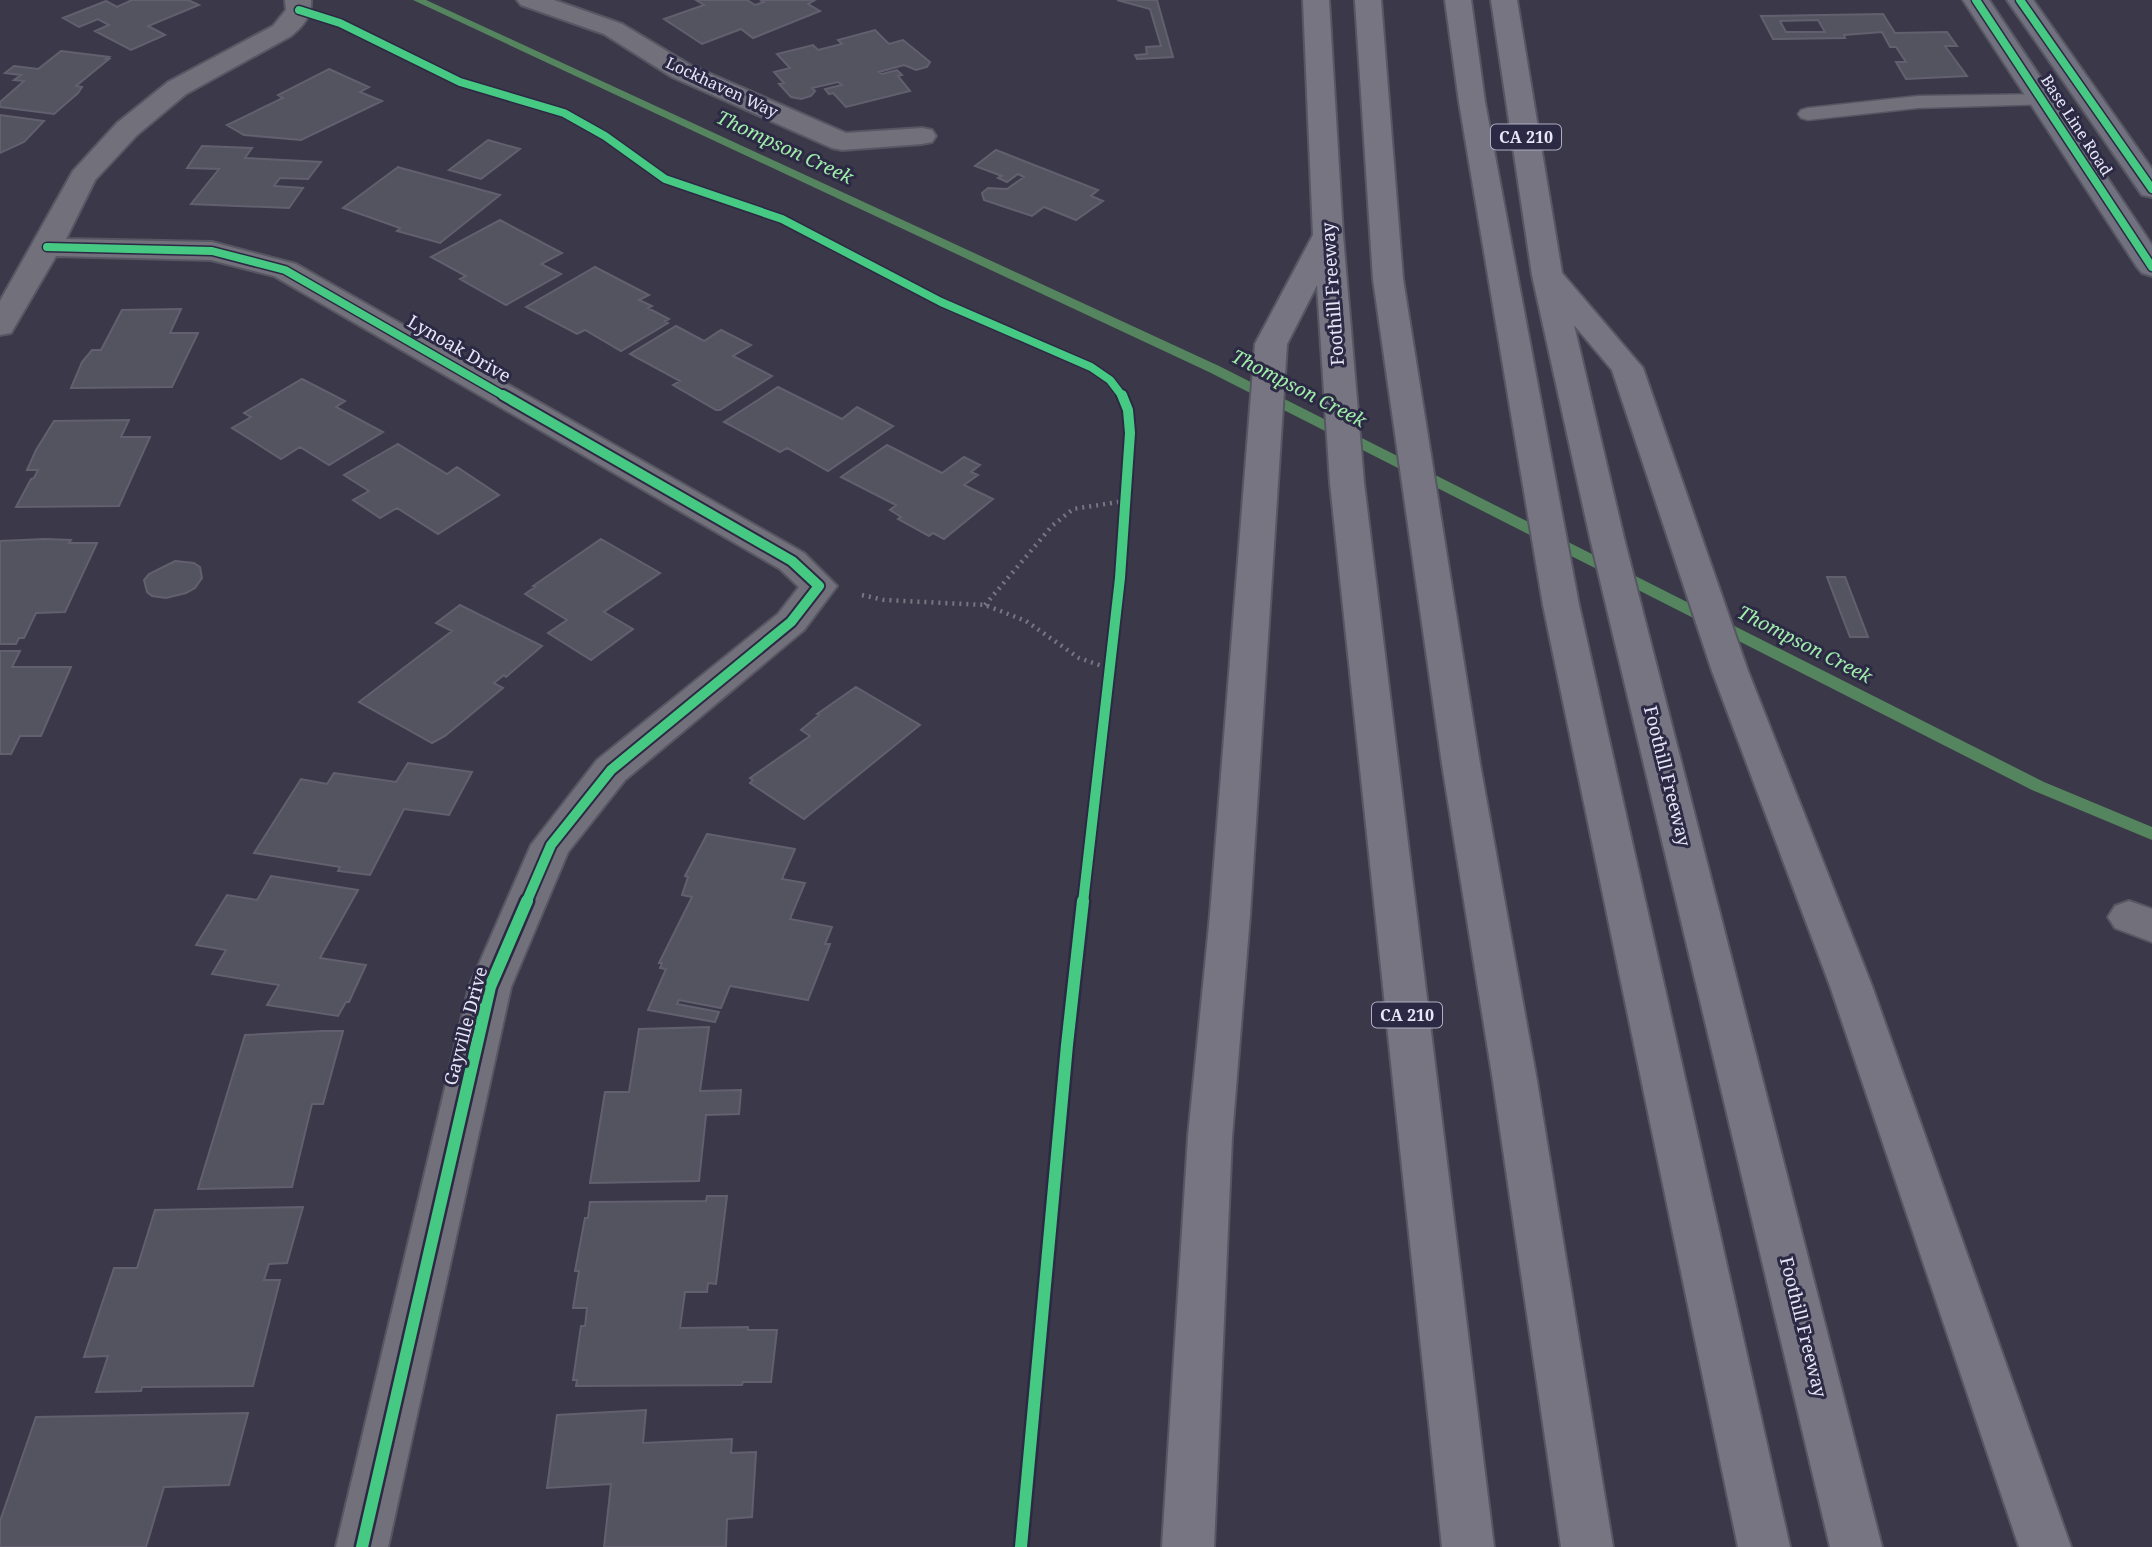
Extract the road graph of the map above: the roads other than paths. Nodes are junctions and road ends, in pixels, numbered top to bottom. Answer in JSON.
{"nodes":[{"id":1,"x":530,"y":0,"type":"edge"},
{"id":2,"x":1315,"y":0,"type":"edge"},
{"id":3,"x":1368,"y":0,"type":"edge"},
{"id":4,"x":1458,"y":0,"type":"edge"},
{"id":5,"x":1504,"y":0,"type":"edge"},
{"id":6,"x":1976,"y":0,"type":"edge"},
{"id":7,"x":2020,"y":0,"type":"edge"},
{"id":8,"x":299,"y":5,"type":"edge"},
{"id":9,"x":2042,"y":100,"type":"junction"},
{"id":10,"x":1808,"y":114,"type":"dead end"},
{"id":11,"x":922,"y":136,"type":"dead end"},
{"id":12,"x":2152,"y":189,"type":"edge"},
{"id":13,"x":1328,"y":235,"type":"junction"},
{"id":14,"x":47,"y":247,"type":"junction"},
{"id":15,"x":2152,"y":267,"type":"edge"},
{"id":16,"x":1547,"y":275,"type":"junction"},
{"id":17,"x":0,"y":326,"type":"edge"},
{"id":18,"x":819,"y":586,"type":"joint"},
{"id":19,"x":362,"y":1547,"type":"edge"},
{"id":20,"x":1188,"y":1547,"type":"edge"},
{"id":21,"x":1468,"y":1547,"type":"edge"},
{"id":22,"x":1587,"y":1547,"type":"edge"},
{"id":23,"x":1763,"y":1547,"type":"edge"},
{"id":24,"x":1856,"y":1547,"type":"edge"},
{"id":25,"x":2045,"y":1547,"type":"edge"}],
"edges":[{"from":1,"to":11,"type":"street","name":"Lockhaven Way"},
{"from":2,"to":13,"type":"highway","name":"Foothill Freeway","number":"CA 210"},
{"from":3,"to":22,"type":"highway"},
{"from":4,"to":23,"type":"highway"},
{"from":5,"to":16,"type":"highway","name":"Foothill Freeway","number":"CA 210"},
{"from":6,"to":9,"type":"main road","name":"Base Line Road"},
{"from":7,"to":12,"type":"main road","name":"Base Line Road"},
{"from":8,"to":14,"type":"street"},
{"from":9,"to":10,"type":"lane"},
{"from":9,"to":15,"type":"main road","name":"Base Line Road"},
{"from":13,"to":20,"type":"highway"},
{"from":13,"to":21,"type":"highway","name":"Foothill Freeway","number":"CA 210"},
{"from":14,"to":17,"type":"street"},
{"from":14,"to":18,"type":"street","name":"Lynoak Drive"},
{"from":16,"to":24,"type":"highway","name":"Foothill Freeway","number":"CA 210"},
{"from":16,"to":25,"type":"highway"},
{"from":18,"to":19,"type":"street","name":"Gayville Drive"}]}
